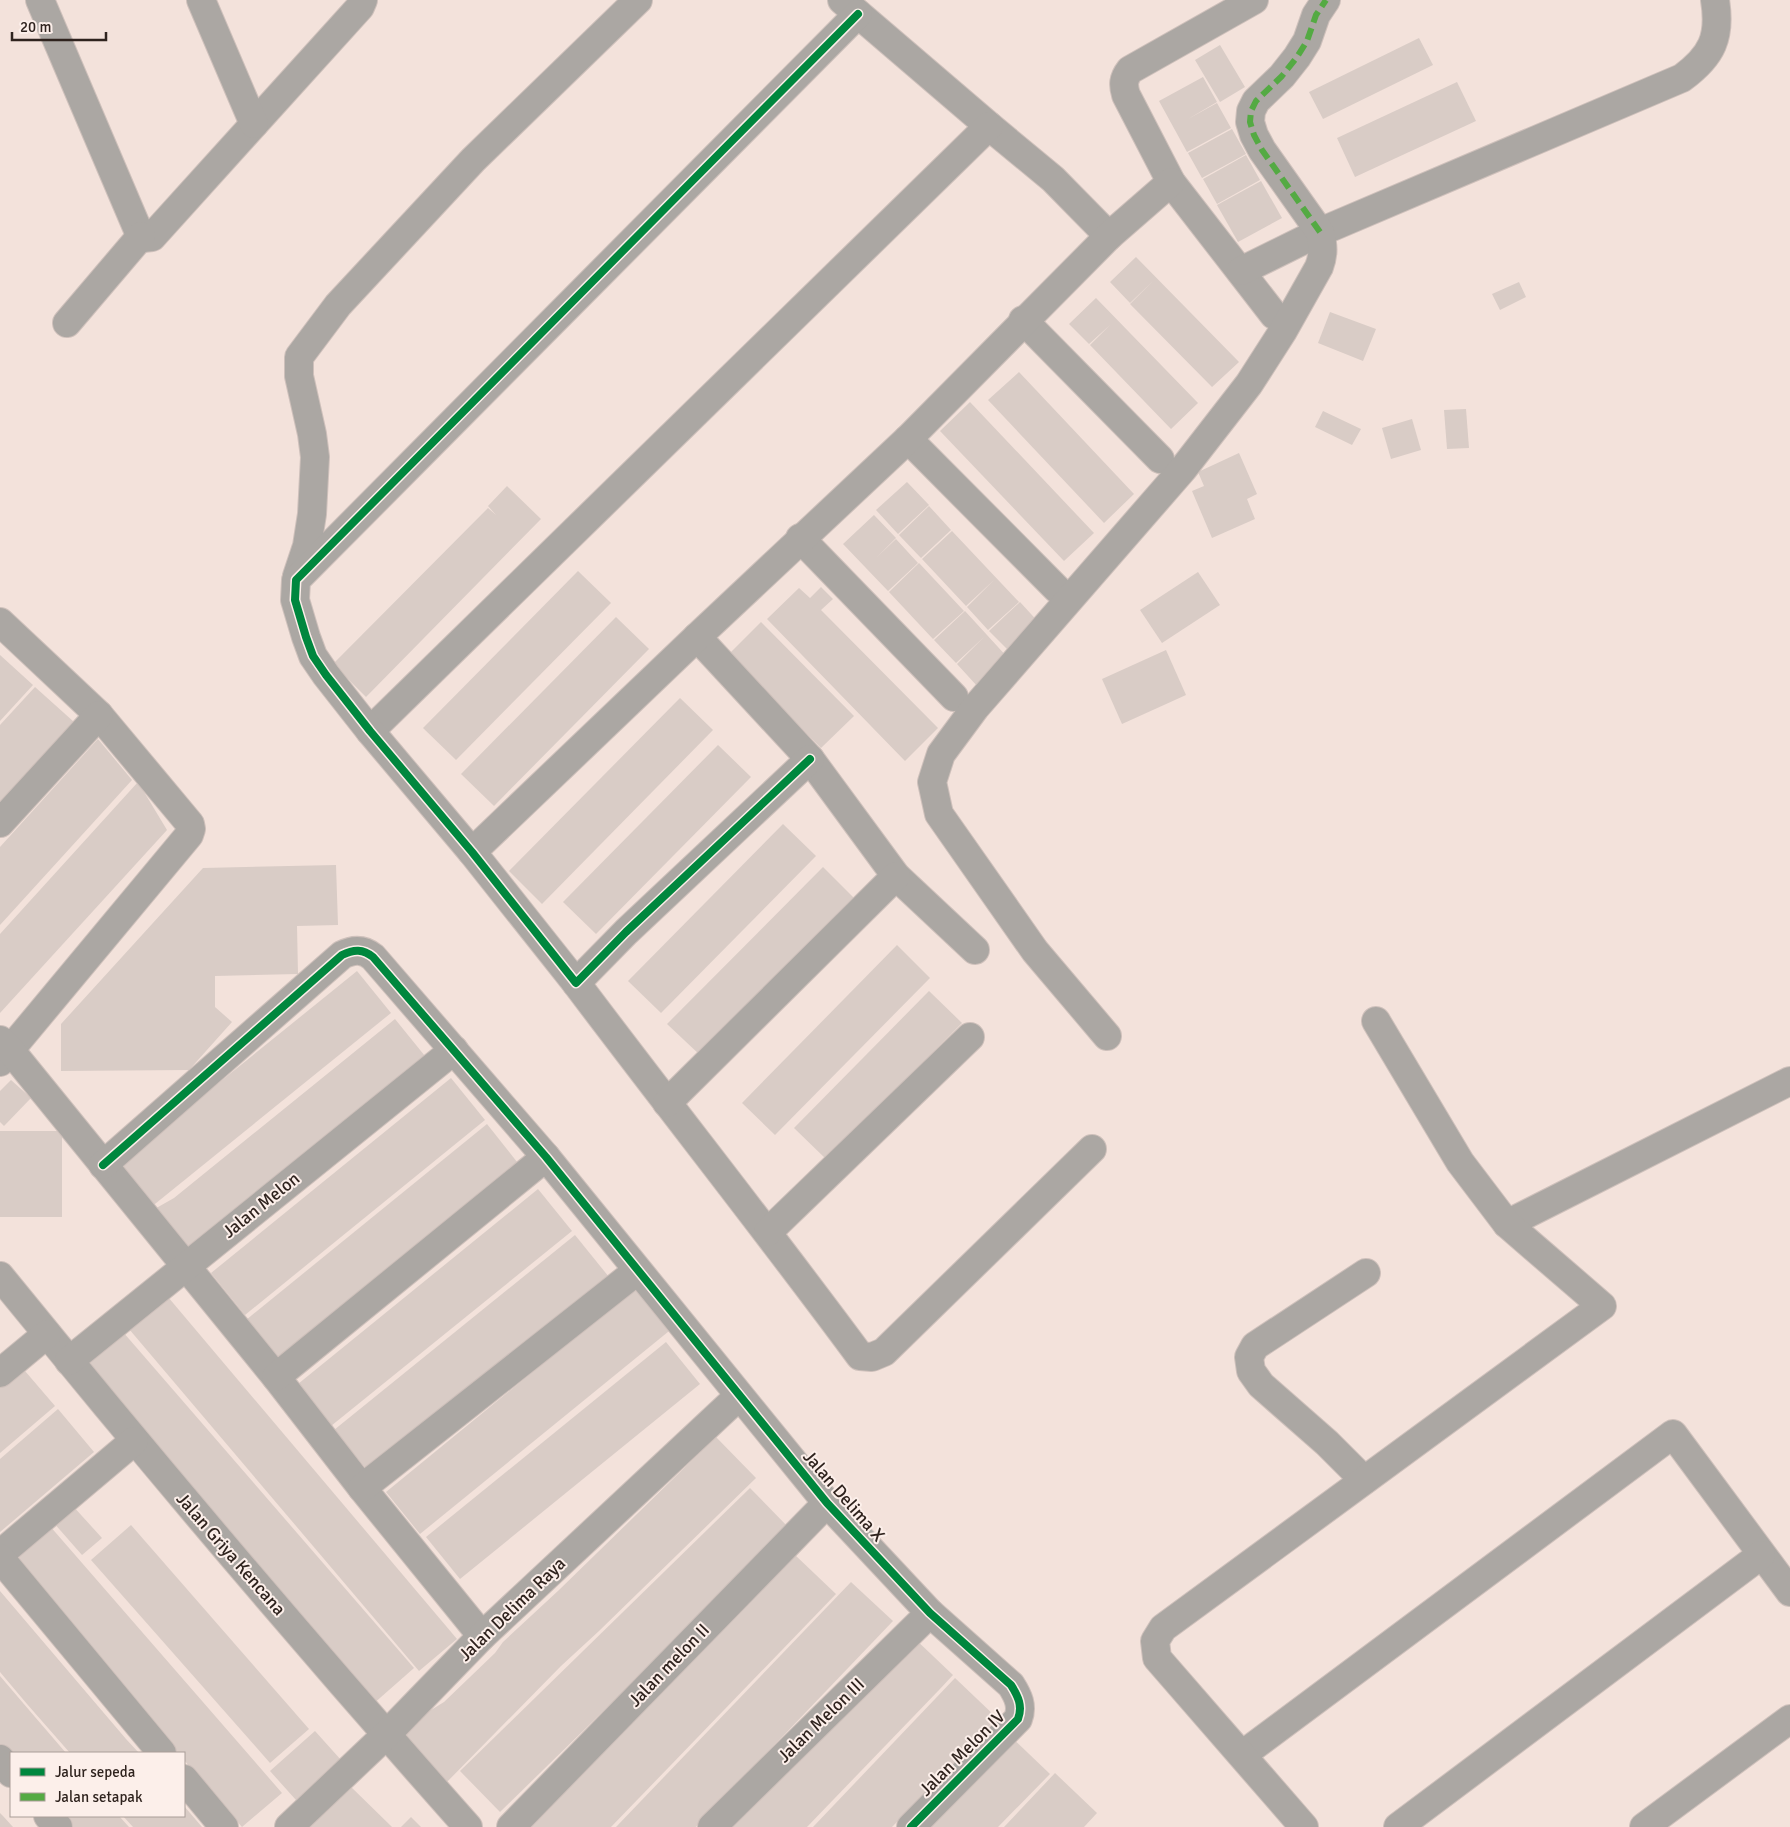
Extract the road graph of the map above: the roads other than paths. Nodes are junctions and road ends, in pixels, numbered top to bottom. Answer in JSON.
{"nodes":[{"id":1,"x":40,"y":0,"type":"edge"},
{"id":2,"x":202,"y":0,"type":"edge"},
{"id":3,"x":363,"y":0,"type":"edge"},
{"id":4,"x":638,"y":0,"type":"edge"},
{"id":5,"x":1254,"y":0,"type":"edge"},
{"id":6,"x":1326,"y":0,"type":"edge"},
{"id":7,"x":1715,"y":0,"type":"edge"},
{"id":8,"x":850,"y":7,"type":"edge"},
{"id":9,"x":254,"y":124,"type":"junction"},
{"id":10,"x":988,"y":126,"type":"junction"},
{"id":11,"x":1171,"y":182,"type":"junction"},
{"id":12,"x":1320,"y":232,"type":"junction"},
{"id":13,"x":141,"y":236,"type":"junction"},
{"id":14,"x":1108,"y":236,"type":"junction"},
{"id":15,"x":1241,"y":271,"type":"junction"},
{"id":16,"x":1274,"y":315,"type":"dead end"},
{"id":17,"x":1023,"y":320,"type":"junction"},
{"id":18,"x":67,"y":324,"type":"dead end"},
{"id":19,"x":908,"y":438,"type":"junction"},
{"id":20,"x":1160,"y":458,"type":"dead end"},
{"id":21,"x":800,"y":538,"type":"junction"},
{"id":22,"x":296,"y":580,"type":"junction"},
{"id":23,"x":1057,"y":589,"type":"dead end"},
{"id":24,"x":0,"y":622,"type":"edge"},
{"id":25,"x":697,"y":636,"type":"junction"},
{"id":26,"x":954,"y":697,"type":"dead end"},
{"id":27,"x":100,"y":715,"type":"junction"},
{"id":28,"x":370,"y":731,"type":"junction"},
{"id":29,"x":810,"y":759,"type":"junction"},
{"id":30,"x":0,"y":823,"type":"edge"},
{"id":31,"x":472,"y":852,"type":"junction"},
{"id":32,"x":896,"y":876,"type":"junction"},
{"id":33,"x":975,"y":950,"type":"dead end"},
{"id":34,"x":576,"y":983,"type":"junction"},
{"id":35,"x":1376,"y":1021,"type":"dead end"},
{"id":36,"x":1107,"y":1036,"type":"dead end"},
{"id":37,"x":970,"y":1037,"type":"dead end"},
{"id":38,"x":454,"y":1050,"type":"junction"},
{"id":39,"x":4,"y":1051,"type":"edge"},
{"id":40,"x":1790,"y":1082,"type":"edge"},
{"id":41,"x":667,"y":1103,"type":"junction"},
{"id":42,"x":1092,"y":1149,"type":"dead end"},
{"id":43,"x":546,"y":1157,"type":"junction"},
{"id":44,"x":103,"y":1164,"type":"junction"},
{"id":45,"x":1507,"y":1224,"type":"junction"},
{"id":46,"x":768,"y":1232,"type":"junction"},
{"id":47,"x":184,"y":1266,"type":"junction"},
{"id":48,"x":637,"y":1270,"type":"junction"},
{"id":49,"x":1366,"y":1273,"type":"dead end"},
{"id":50,"x":0,"y":1276,"type":"edge"},
{"id":51,"x":47,"y":1334,"type":"junction"},
{"id":52,"x":69,"y":1361,"type":"junction"},
{"id":53,"x":0,"y":1373,"type":"edge"},
{"id":54,"x":276,"y":1377,"type":"junction"},
{"id":55,"x":739,"y":1396,"type":"junction"},
{"id":56,"x":134,"y":1441,"type":"junction"},
{"id":57,"x":1364,"y":1480,"type":"junction"},
{"id":58,"x":362,"y":1488,"type":"junction"},
{"id":59,"x":827,"y":1503,"type":"junction"},
{"id":60,"x":0,"y":1554,"type":"edge"},
{"id":61,"x":1761,"y":1555,"type":"junction"},
{"id":62,"x":0,"y":1558,"type":"edge"},
{"id":63,"x":1790,"y":1592,"type":"edge"},
{"id":64,"x":930,"y":1613,"type":"junction"},
{"id":65,"x":482,"y":1636,"type":"junction"},
{"id":66,"x":1790,"y":1719,"type":"edge"},
{"id":67,"x":386,"y":1735,"type":"junction"},
{"id":68,"x":161,"y":1752,"type":"edge"},
{"id":69,"x":1242,"y":1754,"type":"junction"},
{"id":70,"x":0,"y":1759,"type":"edge"},
{"id":71,"x":10,"y":1771,"type":"edge"},
{"id":72,"x":185,"y":1780,"type":"edge"},
{"id":73,"x":49,"y":1817,"type":"edge"},
{"id":74,"x":58,"y":1827,"type":"edge"},
{"id":75,"x":224,"y":1827,"type":"edge"},
{"id":76,"x":289,"y":1827,"type":"edge"},
{"id":77,"x":468,"y":1827,"type":"edge"},
{"id":78,"x":511,"y":1827,"type":"edge"},
{"id":79,"x":712,"y":1827,"type":"edge"},
{"id":80,"x":911,"y":1827,"type":"edge"},
{"id":81,"x":1304,"y":1827,"type":"edge"},
{"id":82,"x":1398,"y":1827,"type":"edge"},
{"id":83,"x":1644,"y":1827,"type":"edge"}],
"edges":[{"from":1,"to":13,"type":"street"},
{"from":2,"to":9,"type":"street"},
{"from":3,"to":9,"type":"street"},
{"from":4,"to":22,"type":"street"},
{"from":5,"to":11,"type":"street"},
{"from":6,"to":12,"type":"street"},
{"from":7,"to":12,"type":"street"},
{"from":8,"to":10,"type":"street"},
{"from":8,"to":22,"type":"street"},
{"from":9,"to":13,"type":"street"},
{"from":10,"to":14,"type":"street"},
{"from":10,"to":28,"type":"street"},
{"from":11,"to":14,"type":"street"},
{"from":11,"to":15,"type":"street"},
{"from":12,"to":15,"type":"street"},
{"from":12,"to":36,"type":"street"},
{"from":13,"to":18,"type":"street"},
{"from":14,"to":17,"type":"street"},
{"from":15,"to":16,"type":"street"},
{"from":17,"to":19,"type":"street"},
{"from":17,"to":20,"type":"street"},
{"from":19,"to":21,"type":"street"},
{"from":19,"to":23,"type":"street"},
{"from":21,"to":25,"type":"street"},
{"from":21,"to":26,"type":"street"},
{"from":22,"to":28,"type":"street"},
{"from":24,"to":27,"type":"street"},
{"from":25,"to":29,"type":"street"},
{"from":25,"to":31,"type":"street"},
{"from":27,"to":30,"type":"street"},
{"from":27,"to":39,"type":"street"},
{"from":28,"to":31,"type":"street"},
{"from":29,"to":32,"type":"street"},
{"from":29,"to":34,"type":"street"},
{"from":31,"to":34,"type":"street"},
{"from":32,"to":33,"type":"street"},
{"from":32,"to":41,"type":"street"},
{"from":34,"to":41,"type":"street"},
{"from":35,"to":45,"type":"street"},
{"from":37,"to":46,"type":"street"},
{"from":38,"to":43,"type":"street","name":"Jalan Delima X"},
{"from":38,"to":44,"type":"street","name":"Jalan Delima X"},
{"from":38,"to":47,"type":"street","name":"Jalan Melon"},
{"from":39,"to":44,"type":"street"},
{"from":40,"to":45,"type":"street"},
{"from":41,"to":46,"type":"street"},
{"from":42,"to":46,"type":"street"},
{"from":43,"to":48,"type":"street","name":"Jalan Delima X"},
{"from":43,"to":54,"type":"street"},
{"from":44,"to":47,"type":"street"},
{"from":45,"to":57,"type":"street"},
{"from":47,"to":52,"type":"street","name":"Jalan Melon"},
{"from":47,"to":54,"type":"street"},
{"from":48,"to":55,"type":"street","name":"Jalan Delima X"},
{"from":48,"to":58,"type":"street"},
{"from":49,"to":57,"type":"street"},
{"from":50,"to":51,"type":"street","name":"Jalan Griya Kencana"},
{"from":51,"to":52,"type":"street","name":"Jalan Griya Kencana"},
{"from":51,"to":53,"type":"street"},
{"from":52,"to":56,"type":"street","name":"Jalan Griya Kencana"},
{"from":54,"to":58,"type":"street"},
{"from":55,"to":59,"type":"street","name":"Jalan Delima X"},
{"from":55,"to":65,"type":"street","name":"Jalan Delima Raya"},
{"from":56,"to":60,"type":"street"},
{"from":56,"to":67,"type":"street","name":"Jalan Griya Kencana"},
{"from":57,"to":69,"type":"street"},
{"from":58,"to":65,"type":"street"},
{"from":59,"to":64,"type":"street","name":"Jalan Delima X"},
{"from":59,"to":78,"type":"street","name":"Jalan melon II"},
{"from":61,"to":63,"type":"street"},
{"from":61,"to":69,"type":"street"},
{"from":61,"to":82,"type":"street"},
{"from":62,"to":68,"type":"street"},
{"from":64,"to":79,"type":"street","name":"Jalan Melon III"},
{"from":64,"to":80,"type":"street","name":"Jalan Melon IV"},
{"from":65,"to":67,"type":"street","name":"Jalan Delima Raya"},
{"from":66,"to":83,"type":"street"},
{"from":67,"to":76,"type":"street","name":"Jalan Delima Raya"},
{"from":67,"to":77,"type":"street","name":"Jalan Griya Kencana"},
{"from":69,"to":81,"type":"street"},
{"from":70,"to":71,"type":"street"},
{"from":72,"to":75,"type":"street"},
{"from":73,"to":74,"type":"street"}]}
